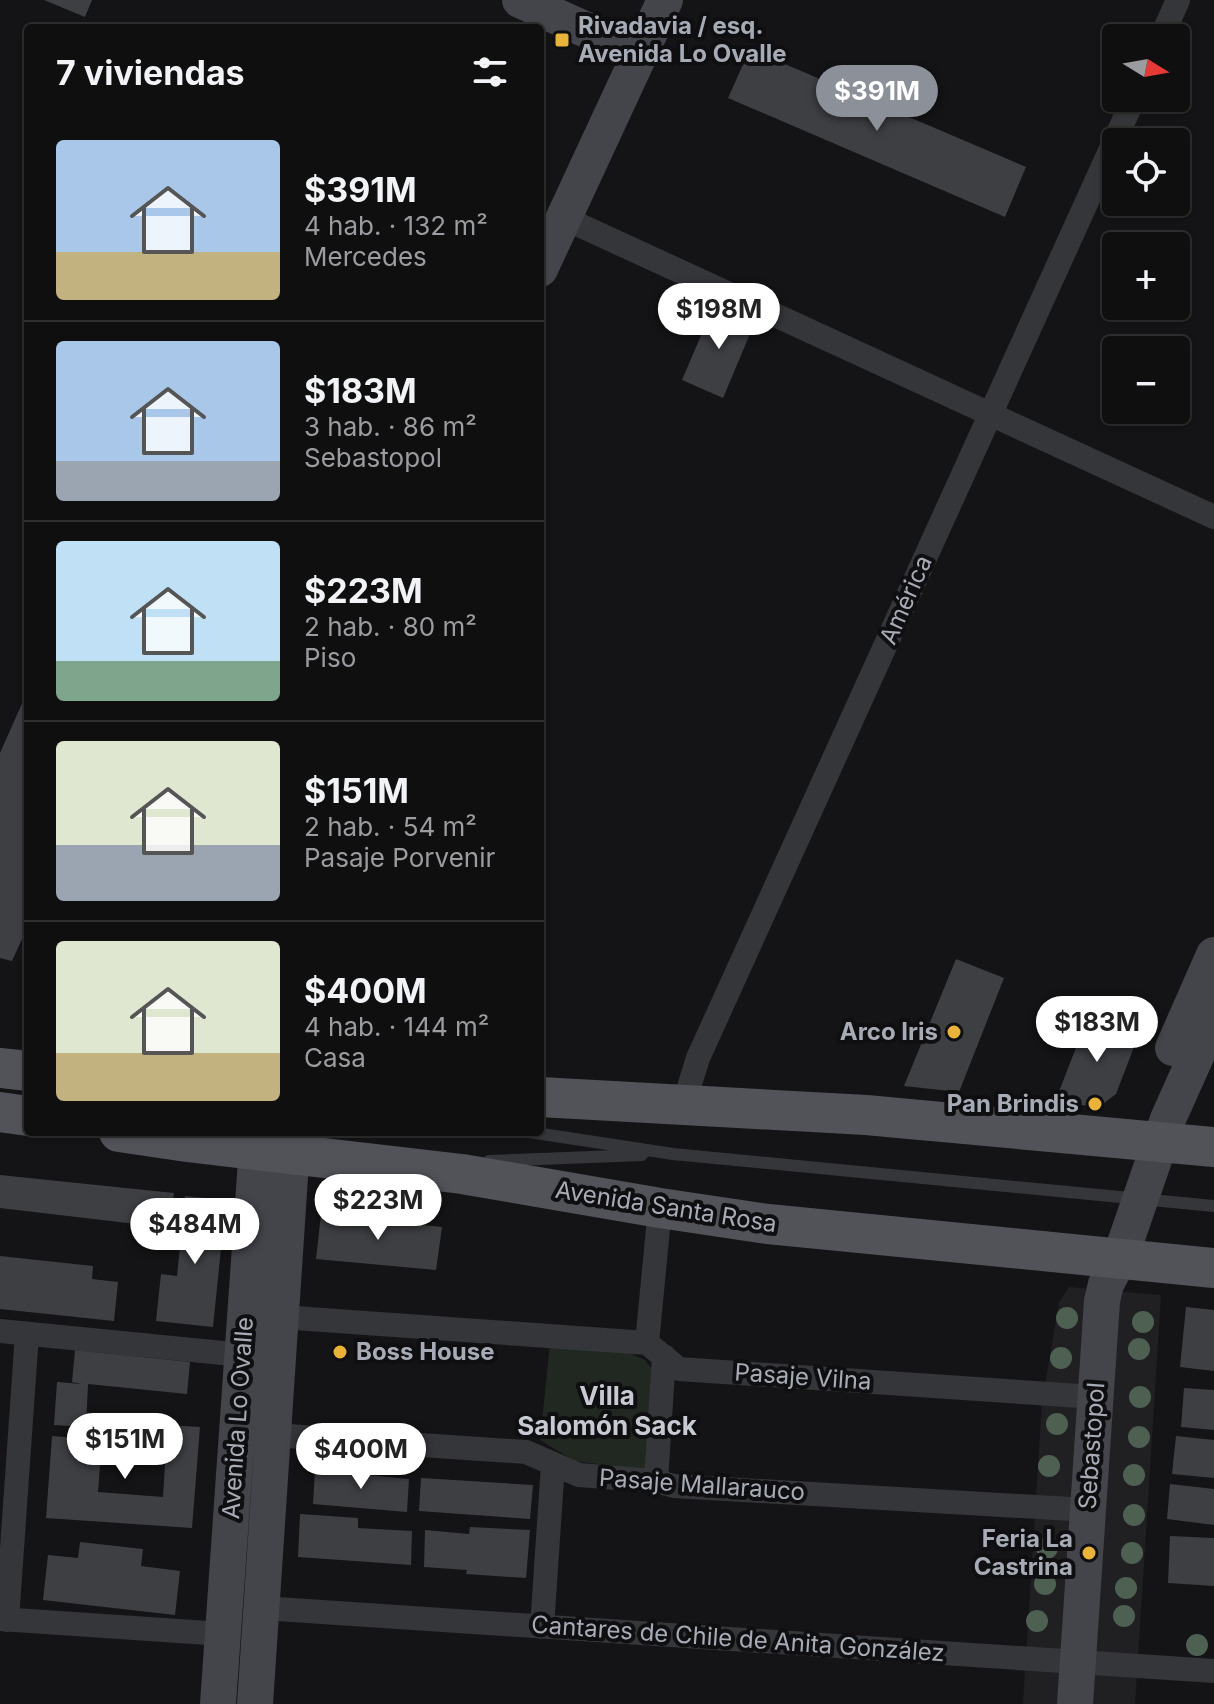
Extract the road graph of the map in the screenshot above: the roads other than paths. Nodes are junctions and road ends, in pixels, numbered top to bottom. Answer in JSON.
{"nodes":[{"id":1,"x":520,"y":0,"type":"edge"},
{"id":2,"x":665,"y":0,"type":"edge"},
{"id":3,"x":1178,"y":0,"type":"edge"},
{"id":4,"x":1167,"y":24,"type":"edge"},
{"id":5,"x":640,"y":54,"type":"junction"},
{"id":6,"x":1128,"y":112,"type":"edge"},
{"id":7,"x":564,"y":218,"type":"junction"},
{"id":8,"x":544,"y":260,"type":"edge"},
{"id":9,"x":990,"y":414,"type":"junction"},
{"id":10,"x":1214,"y":517,"type":"edge"},
{"id":11,"x":1214,"y":955,"type":"edge"},
{"id":12,"x":1214,"y":1016,"type":"edge"},
{"id":13,"x":0,"y":1068,"type":"edge"},
{"id":14,"x":24,"y":1071,"type":"edge"},
{"id":15,"x":544,"y":1097,"type":"edge"},
{"id":16,"x":684,"y":1103,"type":"junction"},
{"id":17,"x":0,"y":1112,"type":"edge"},
{"id":18,"x":24,"y":1115,"type":"edge"},
{"id":19,"x":544,"y":1134,"type":"edge"},
{"id":20,"x":181,"y":1136,"type":"edge"},
{"id":21,"x":1147,"y":1140,"type":"junction"},
{"id":22,"x":275,"y":1142,"type":"edge"},
{"id":23,"x":1214,"y":1147,"type":"edge"},
{"id":24,"x":673,"y":1154,"type":"junction"},
{"id":25,"x":416,"y":1168,"type":"junction"},
{"id":26,"x":1126,"y":1198,"type":"junction"},
{"id":27,"x":1214,"y":1206,"type":"edge"},
{"id":28,"x":660,"y":1208,"type":"junction"},
{"id":29,"x":1107,"y":1266,"type":"junction"},
{"id":30,"x":1214,"y":1268,"type":"edge"},
{"id":31,"x":281,"y":1317,"type":"junction"},
{"id":32,"x":0,"y":1331,"type":"edge"},
{"id":33,"x":27,"y":1334,"type":"junction"},
{"id":34,"x":656,"y":1350,"type":"junction"},
{"id":35,"x":243,"y":1355,"type":"junction"},
{"id":36,"x":1095,"y":1397,"type":"junction"},
{"id":37,"x":273,"y":1435,"type":"junction"},
{"id":38,"x":553,"y":1464,"type":"junction"},
{"id":39,"x":656,"y":1481,"type":"junction"},
{"id":40,"x":1088,"y":1510,"type":"junction"},
{"id":41,"x":262,"y":1608,"type":"junction"},
{"id":42,"x":4,"y":1619,"type":"edge"},
{"id":43,"x":542,"y":1627,"type":"junction"},
{"id":44,"x":223,"y":1634,"type":"junction"},
{"id":45,"x":1078,"y":1662,"type":"junction"},
{"id":46,"x":1214,"y":1671,"type":"edge"},
{"id":47,"x":218,"y":1704,"type":"edge"},
{"id":48,"x":255,"y":1704,"type":"edge"},
{"id":49,"x":1075,"y":1704,"type":"edge"}],
"edges":[{"from":1,"to":5,"type":"main road"},
{"from":2,"to":5,"type":"main road"},
{"from":3,"to":4,"type":"street"},
{"from":5,"to":7,"type":"main road"},
{"from":6,"to":9,"type":"street","name":"América"},
{"from":7,"to":8,"type":"main road"},
{"from":7,"to":9,"type":"street"},
{"from":9,"to":10,"type":"street"},
{"from":9,"to":16,"type":"street","name":"América"},
{"from":11,"to":21,"type":"main road","name":"Sebastopol"},
{"from":12,"to":21,"type":"main road","name":"Sebastopol"},
{"from":13,"to":14,"type":"main road"},
{"from":15,"to":16,"type":"main road"},
{"from":16,"to":21,"type":"main road"},
{"from":17,"to":18,"type":"main road"},
{"from":19,"to":24,"type":"lane"},
{"from":20,"to":22,"type":"main road","name":"Avenida Santa Rosa"},
{"from":21,"to":23,"type":"main road"},
{"from":21,"to":26,"type":"main road","name":"Sebastopol"},
{"from":22,"to":25,"type":"main road","name":"Avenida Santa Rosa"},
{"from":22,"to":31,"type":"main road","name":"Avenida Lo Ovalle"},
{"from":22,"to":35,"type":"main road","name":"Avenida Lo Ovalle"},
{"from":24,"to":25,"type":"lane"},
{"from":24,"to":26,"type":"lane"},
{"from":25,"to":28,"type":"main road","name":"Avenida Santa Rosa"},
{"from":26,"to":27,"type":"lane"},
{"from":26,"to":29,"type":"main road","name":"Sebastopol"},
{"from":28,"to":29,"type":"main road","name":"Avenida Santa Rosa"},
{"from":28,"to":34,"type":"street"},
{"from":29,"to":30,"type":"main road","name":"Avenida Santa Rosa"},
{"from":29,"to":36,"type":"main road","name":"Sebastopol"},
{"from":31,"to":34,"type":"street","name":"Pasaje Vilna"},
{"from":31,"to":37,"type":"main road","name":"Avenida Lo Ovalle"},
{"from":32,"to":33,"type":"street"},
{"from":33,"to":35,"type":"street"},
{"from":33,"to":42,"type":"street"},
{"from":34,"to":36,"type":"street","name":"Pasaje Vilna"},
{"from":34,"to":39,"type":"street"},
{"from":35,"to":44,"type":"main road","name":"Avenida Lo Ovalle"},
{"from":36,"to":40,"type":"main road","name":"Sebastopol"},
{"from":37,"to":38,"type":"street","name":"Pasaje Mallarauco"},
{"from":37,"to":41,"type":"main road","name":"Avenida Lo Ovalle"},
{"from":38,"to":39,"type":"street","name":"Pasaje Mallarauco"},
{"from":38,"to":43,"type":"street"},
{"from":39,"to":40,"type":"street","name":"Pasaje Mallarauco"},
{"from":40,"to":45,"type":"main road","name":"Sebastopol"},
{"from":41,"to":43,"type":"street","name":"Cantares de Chile de Anita González"},
{"from":41,"to":48,"type":"main road","name":"Avenida Lo Ovalle"},
{"from":42,"to":44,"type":"street"},
{"from":43,"to":45,"type":"street","name":"Cantares de Chile de Anita González"},
{"from":44,"to":47,"type":"main road","name":"Avenida Lo Ovalle"},
{"from":45,"to":46,"type":"street","name":"Cantares de Chile de Anita González"},
{"from":45,"to":49,"type":"main road","name":"Sebastopol"}]}
